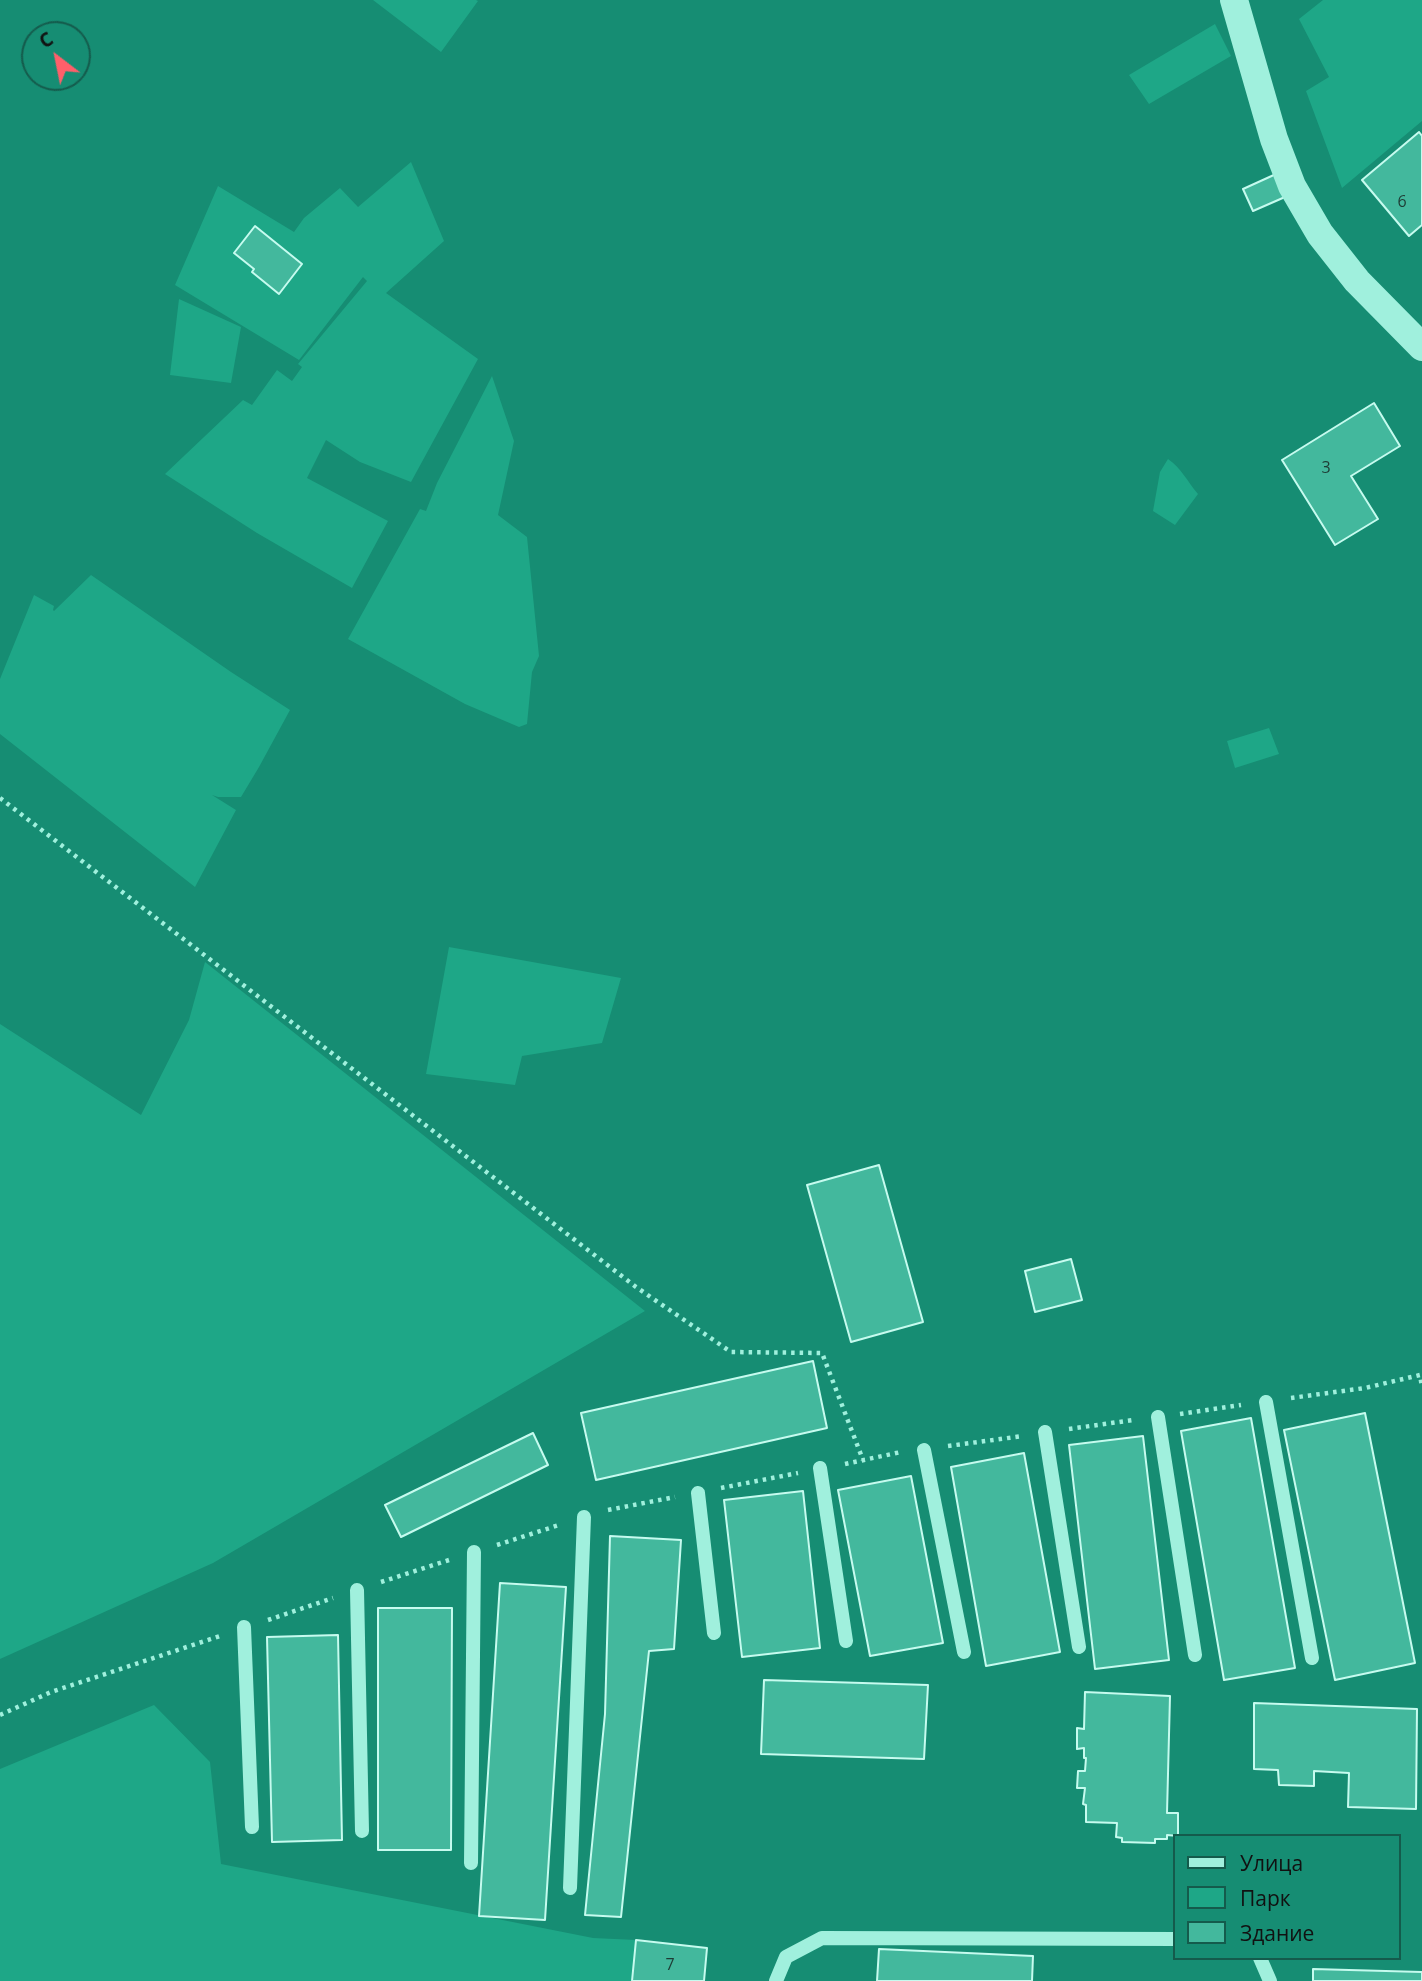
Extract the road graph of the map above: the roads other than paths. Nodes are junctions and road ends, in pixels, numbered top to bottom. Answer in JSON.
{"nodes":[{"id":1,"x":1234,"y":0,"type":"edge"},
{"id":2,"x":1422,"y":347,"type":"edge"},
{"id":3,"x":1266,"y":1402,"type":"dead end"},
{"id":4,"x":1158,"y":1417,"type":"dead end"},
{"id":5,"x":1045,"y":1433,"type":"dead end"},
{"id":6,"x":924,"y":1450,"type":"dead end"},
{"id":7,"x":820,"y":1468,"type":"dead end"},
{"id":8,"x":698,"y":1493,"type":"dead end"},
{"id":9,"x":584,"y":1517,"type":"dead end"},
{"id":10,"x":474,"y":1552,"type":"dead end"},
{"id":11,"x":357,"y":1590,"type":"dead end"},
{"id":12,"x":244,"y":1627,"type":"dead end"},
{"id":13,"x":714,"y":1633,"type":"dead end"},
{"id":14,"x":846,"y":1641,"type":"dead end"},
{"id":15,"x":1080,"y":1647,"type":"dead end"},
{"id":16,"x":964,"y":1652,"type":"dead end"},
{"id":17,"x":1195,"y":1655,"type":"dead end"},
{"id":18,"x":1312,"y":1658,"type":"dead end"},
{"id":19,"x":253,"y":1827,"type":"dead end"},
{"id":20,"x":362,"y":1832,"type":"dead end"},
{"id":21,"x":471,"y":1863,"type":"dead end"},
{"id":22,"x":570,"y":1888,"type":"dead end"},
{"id":23,"x":1174,"y":1939,"type":"edge"},
{"id":24,"x":1261,"y":1960,"type":"edge"},
{"id":25,"x":776,"y":1981,"type":"edge"},
{"id":26,"x":1270,"y":1981,"type":"edge"}],
"edges":[{"from":1,"to":2,"type":"street"},
{"from":3,"to":18,"type":"lane"},
{"from":4,"to":17,"type":"lane"},
{"from":5,"to":15,"type":"lane"},
{"from":6,"to":16,"type":"lane"},
{"from":7,"to":14,"type":"lane"},
{"from":8,"to":13,"type":"lane"},
{"from":9,"to":22,"type":"lane"},
{"from":10,"to":21,"type":"lane"},
{"from":11,"to":20,"type":"lane"},
{"from":12,"to":19,"type":"lane"},
{"from":23,"to":25,"type":"lane"},
{"from":24,"to":26,"type":"lane"}]}
